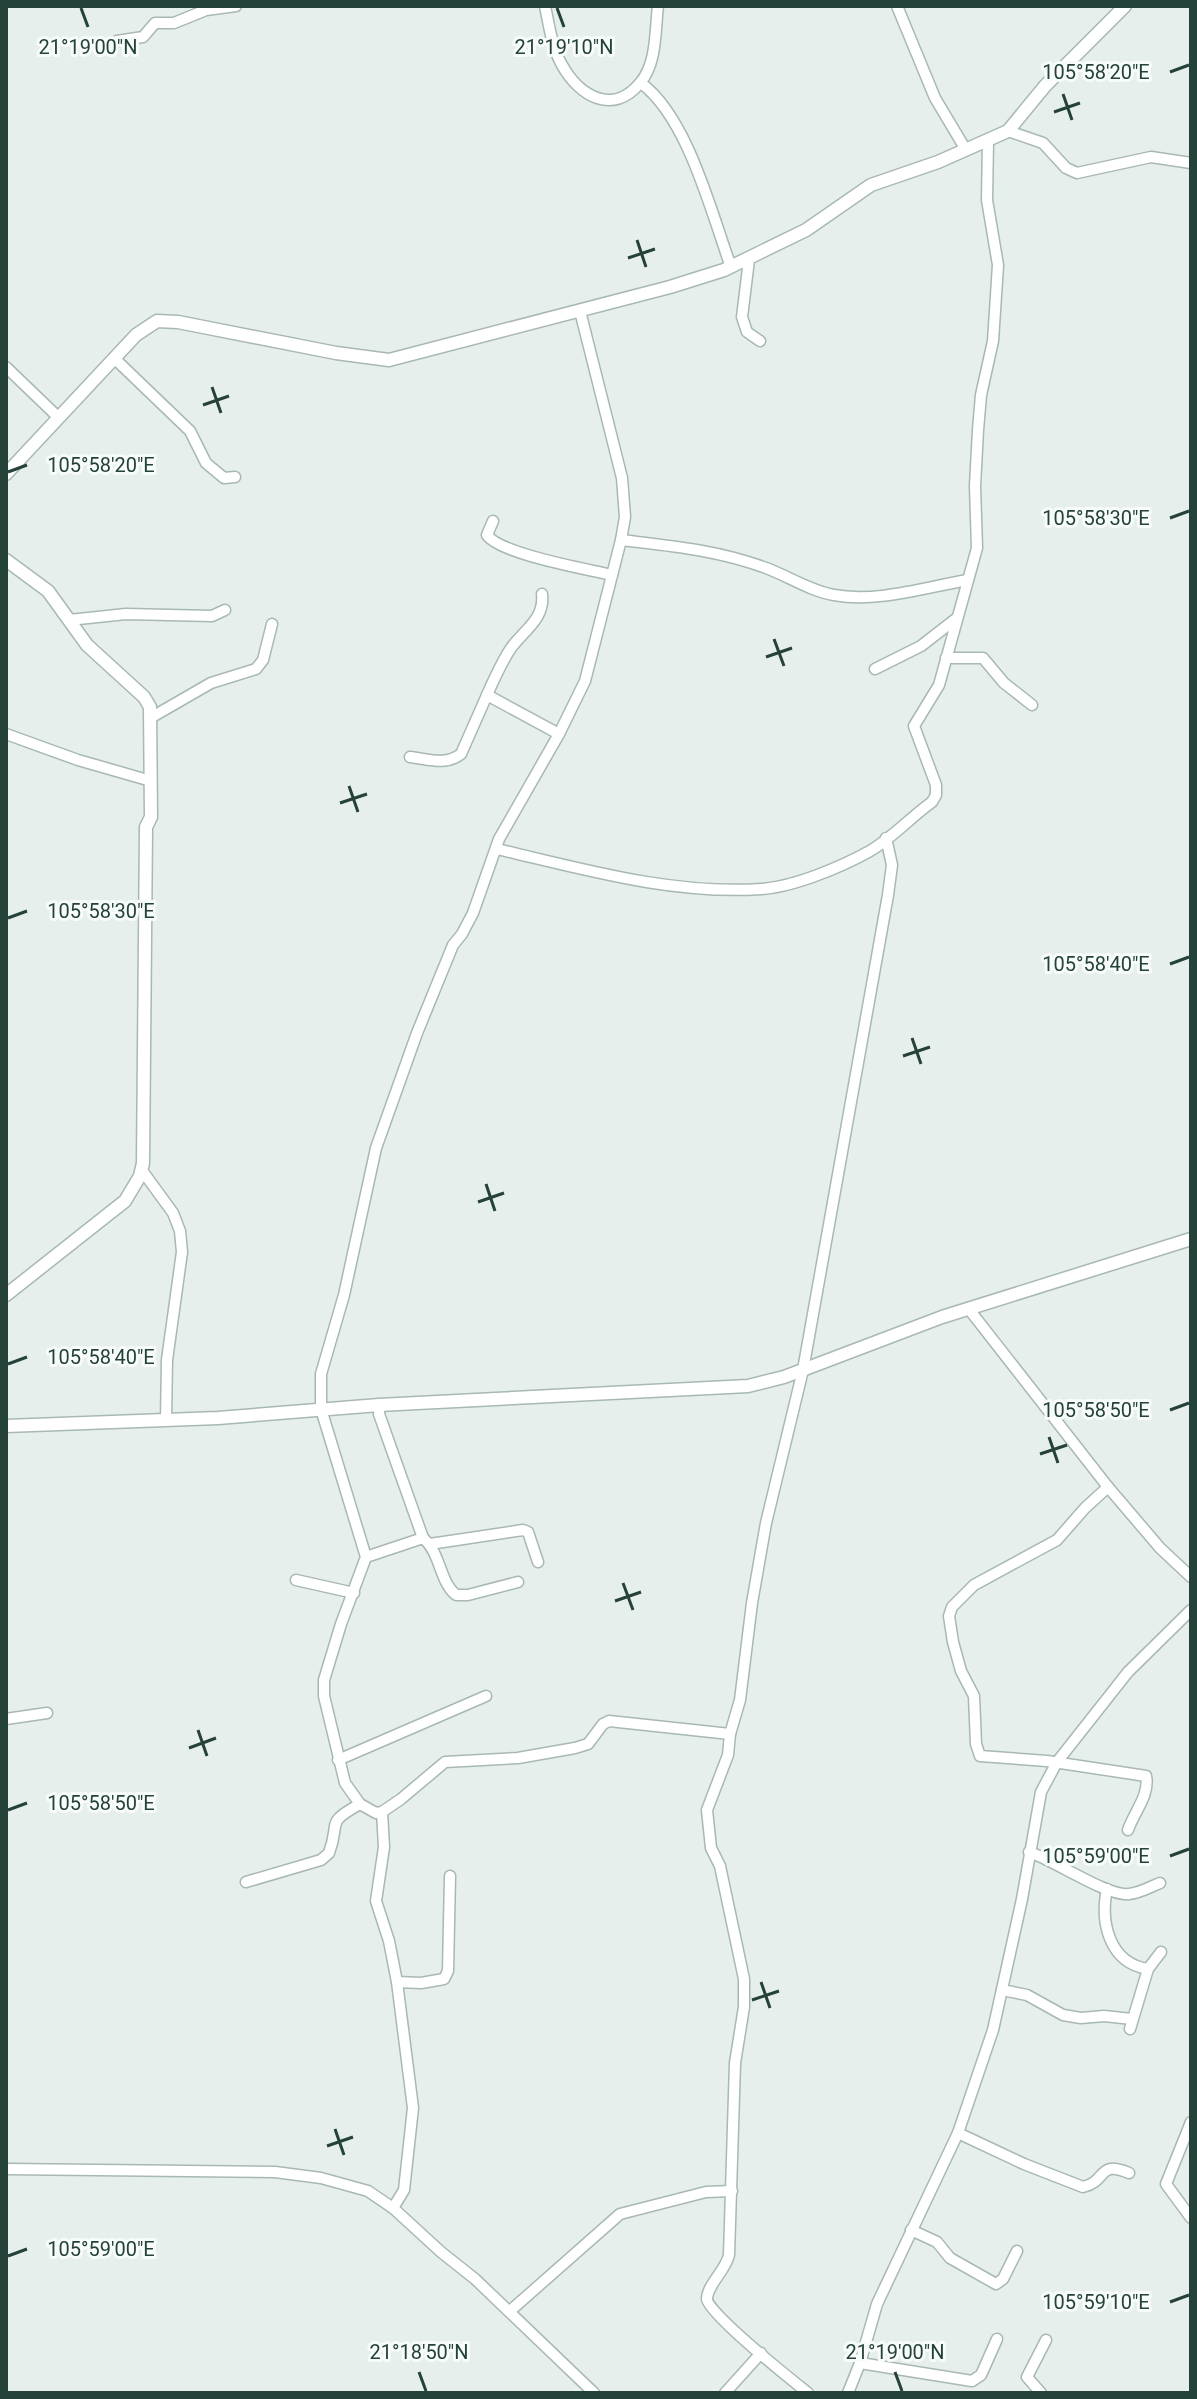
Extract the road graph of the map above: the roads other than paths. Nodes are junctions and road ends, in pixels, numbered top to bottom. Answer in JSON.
{"nodes":[{"id":1,"x":236,"y":6,"type":"edge"},
{"id":2,"x":545,"y":6,"type":"edge"},
{"id":3,"x":658,"y":6,"type":"edge"},
{"id":4,"x":897,"y":6,"type":"edge"},
{"id":5,"x":1125,"y":6,"type":"edge"},
{"id":6,"x":107,"y":47,"type":"dead end"},
{"id":7,"x":641,"y":83,"type":"junction"},
{"id":8,"x":1008,"y":131,"type":"junction"},
{"id":9,"x":988,"y":141,"type":"junction"},
{"id":10,"x":966,"y":150,"type":"junction"},
{"id":11,"x":1191,"y":163,"type":"edge"},
{"id":12,"x":749,"y":260,"type":"junction"},
{"id":13,"x":731,"y":267,"type":"junction"},
{"id":14,"x":580,"y":311,"type":"junction"},
{"id":15,"x":760,"y":341,"type":"dead end"},
{"id":16,"x":114,"y":358,"type":"junction"},
{"id":17,"x":6,"y":367,"type":"edge"},
{"id":18,"x":58,"y":417,"type":"junction"},
{"id":19,"x":6,"y":474,"type":"edge"},
{"id":20,"x":235,"y":477,"type":"dead end"},
{"id":21,"x":493,"y":521,"type":"dead end"},
{"id":22,"x":621,"y":540,"type":"junction"},
{"id":23,"x":6,"y":560,"type":"edge"},
{"id":24,"x":612,"y":575,"type":"junction"},
{"id":25,"x":968,"y":580,"type":"junction"},
{"id":26,"x":542,"y":594,"type":"dead end"},
{"id":27,"x":225,"y":610,"type":"dead end"},
{"id":28,"x":959,"y":617,"type":"junction"},
{"id":29,"x":69,"y":620,"type":"junction"},
{"id":30,"x":272,"y":624,"type":"dead end"},
{"id":31,"x":946,"y":658,"type":"junction"},
{"id":32,"x":875,"y":669,"type":"dead end"},
{"id":33,"x":487,"y":695,"type":"junction"},
{"id":34,"x":1032,"y":705,"type":"dead end"},
{"id":35,"x":152,"y":717,"type":"junction"},
{"id":36,"x":6,"y":734,"type":"edge"},
{"id":37,"x":559,"y":734,"type":"junction"},
{"id":38,"x":410,"y":757,"type":"dead end"},
{"id":39,"x":151,"y":781,"type":"junction"},
{"id":40,"x":886,"y":838,"type":"junction"},
{"id":41,"x":497,"y":849,"type":"junction"},
{"id":42,"x":141,"y":1169,"type":"junction"},
{"id":43,"x":1191,"y":1239,"type":"edge"},
{"id":44,"x":6,"y":1295,"type":"edge"},
{"id":45,"x":968,"y":1308,"type":"junction"},
{"id":46,"x":803,"y":1370,"type":"junction"},
{"id":47,"x":379,"y":1405,"type":"junction"},
{"id":48,"x":321,"y":1409,"type":"junction"},
{"id":49,"x":166,"y":1420,"type":"junction"},
{"id":50,"x":6,"y":1426,"type":"edge"},
{"id":51,"x":1108,"y":1487,"type":"junction"},
{"id":52,"x":427,"y":1541,"type":"junction"},
{"id":53,"x":366,"y":1557,"type":"junction"},
{"id":54,"x":538,"y":1562,"type":"dead end"},
{"id":55,"x":1191,"y":1577,"type":"edge"},
{"id":56,"x":296,"y":1580,"type":"dead end"},
{"id":57,"x":518,"y":1582,"type":"dead end"},
{"id":58,"x":354,"y":1593,"type":"junction"},
{"id":59,"x":1191,"y":1611,"type":"edge"},
{"id":60,"x":486,"y":1696,"type":"dead end"},
{"id":61,"x":47,"y":1713,"type":"dead end"},
{"id":62,"x":6,"y":1719,"type":"edge"},
{"id":63,"x":730,"y":1734,"type":"junction"},
{"id":64,"x":338,"y":1760,"type":"junction"},
{"id":65,"x":1057,"y":1762,"type":"junction"},
{"id":66,"x":360,"y":1804,"type":"junction"},
{"id":67,"x":382,"y":1812,"type":"junction"},
{"id":68,"x":1128,"y":1830,"type":"dead end"},
{"id":69,"x":1029,"y":1852,"type":"junction"},
{"id":70,"x":450,"y":1876,"type":"dead end"},
{"id":71,"x":246,"y":1882,"type":"dead end"},
{"id":72,"x":1160,"y":1883,"type":"dead end"},
{"id":73,"x":1107,"y":1889,"type":"junction"},
{"id":74,"x":1161,"y":1952,"type":"dead end"},
{"id":75,"x":1148,"y":1969,"type":"junction"},
{"id":76,"x":397,"y":1982,"type":"junction"},
{"id":77,"x":1002,"y":1990,"type":"junction"},
{"id":78,"x":1191,"y":2122,"type":"edge"},
{"id":79,"x":958,"y":2133,"type":"junction"},
{"id":80,"x":6,"y":2169,"type":"edge"},
{"id":81,"x":1129,"y":2173,"type":"dead end"},
{"id":82,"x":732,"y":2191,"type":"junction"},
{"id":83,"x":393,"y":2208,"type":"junction"},
{"id":84,"x":1191,"y":2218,"type":"edge"},
{"id":85,"x":911,"y":2230,"type":"junction"},
{"id":86,"x":1017,"y":2251,"type":"dead end"},
{"id":87,"x":510,"y":2311,"type":"junction"},
{"id":88,"x":997,"y":2339,"type":"dead end"},
{"id":89,"x":1046,"y":2340,"type":"dead end"},
{"id":90,"x":761,"y":2353,"type":"junction"},
{"id":91,"x":860,"y":2363,"type":"junction"},
{"id":92,"x":594,"y":2393,"type":"edge"},
{"id":93,"x":725,"y":2393,"type":"edge"},
{"id":94,"x":808,"y":2393,"type":"edge"},
{"id":95,"x":848,"y":2393,"type":"edge"},
{"id":96,"x":1041,"y":2393,"type":"edge"}],
"edges":[{"from":1,"to":6,"type":"street"},
{"from":2,"to":7,"type":"street"},
{"from":3,"to":7,"type":"street"},
{"from":4,"to":10,"type":"street"},
{"from":5,"to":8,"type":"street"},
{"from":7,"to":13,"type":"street"},
{"from":8,"to":9,"type":"street"},
{"from":8,"to":11,"type":"street"},
{"from":9,"to":10,"type":"street"},
{"from":9,"to":25,"type":"street"},
{"from":10,"to":12,"type":"street"},
{"from":12,"to":13,"type":"street"},
{"from":12,"to":15,"type":"street"},
{"from":13,"to":14,"type":"street"},
{"from":14,"to":16,"type":"street"},
{"from":14,"to":22,"type":"street"},
{"from":16,"to":18,"type":"street"},
{"from":16,"to":20,"type":"street"},
{"from":17,"to":18,"type":"street"},
{"from":18,"to":19,"type":"street"},
{"from":21,"to":24,"type":"street"},
{"from":22,"to":24,"type":"street"},
{"from":22,"to":25,"type":"street"},
{"from":23,"to":29,"type":"street"},
{"from":24,"to":37,"type":"street"},
{"from":25,"to":28,"type":"street"},
{"from":26,"to":33,"type":"street"},
{"from":27,"to":29,"type":"street"},
{"from":28,"to":31,"type":"street"},
{"from":28,"to":32,"type":"street"},
{"from":29,"to":35,"type":"street"},
{"from":30,"to":35,"type":"street"},
{"from":31,"to":34,"type":"street"},
{"from":31,"to":40,"type":"street"},
{"from":33,"to":37,"type":"street"},
{"from":33,"to":38,"type":"street"},
{"from":35,"to":39,"type":"street"},
{"from":36,"to":39,"type":"street"},
{"from":37,"to":41,"type":"street"},
{"from":39,"to":42,"type":"street"},
{"from":40,"to":41,"type":"street"},
{"from":40,"to":46,"type":"street"},
{"from":41,"to":48,"type":"street"},
{"from":42,"to":44,"type":"street"},
{"from":42,"to":49,"type":"street"},
{"from":43,"to":45,"type":"street"},
{"from":45,"to":46,"type":"street"},
{"from":45,"to":51,"type":"street"},
{"from":46,"to":47,"type":"street"},
{"from":46,"to":63,"type":"street"},
{"from":47,"to":48,"type":"street"},
{"from":47,"to":52,"type":"street"},
{"from":48,"to":49,"type":"street"},
{"from":48,"to":53,"type":"street"},
{"from":49,"to":50,"type":"street"},
{"from":51,"to":55,"type":"street"},
{"from":51,"to":65,"type":"street"},
{"from":52,"to":53,"type":"street"},
{"from":52,"to":54,"type":"street"},
{"from":52,"to":57,"type":"street"},
{"from":53,"to":58,"type":"street"},
{"from":56,"to":58,"type":"street"},
{"from":58,"to":64,"type":"street"},
{"from":59,"to":65,"type":"street"},
{"from":60,"to":64,"type":"street"},
{"from":61,"to":62,"type":"street"},
{"from":63,"to":67,"type":"street"},
{"from":63,"to":82,"type":"street"},
{"from":64,"to":66,"type":"street"},
{"from":65,"to":68,"type":"street"},
{"from":65,"to":69,"type":"street"},
{"from":66,"to":67,"type":"street"},
{"from":66,"to":71,"type":"street"},
{"from":67,"to":76,"type":"street"},
{"from":69,"to":73,"type":"street"},
{"from":69,"to":77,"type":"street"},
{"from":70,"to":76,"type":"street"},
{"from":72,"to":73,"type":"street"},
{"from":73,"to":75,"type":"street"},
{"from":74,"to":75,"type":"street"},
{"from":75,"to":77,"type":"street"},
{"from":76,"to":83,"type":"street"},
{"from":77,"to":79,"type":"street"},
{"from":78,"to":84,"type":"street"},
{"from":79,"to":81,"type":"street"},
{"from":79,"to":85,"type":"street"},
{"from":80,"to":83,"type":"street"},
{"from":82,"to":87,"type":"street"},
{"from":82,"to":90,"type":"street"},
{"from":83,"to":87,"type":"street"},
{"from":85,"to":86,"type":"street"},
{"from":85,"to":91,"type":"street"},
{"from":87,"to":92,"type":"street"},
{"from":88,"to":91,"type":"street"},
{"from":89,"to":96,"type":"street"},
{"from":90,"to":93,"type":"street"},
{"from":90,"to":94,"type":"street"},
{"from":91,"to":95,"type":"street"}]}
